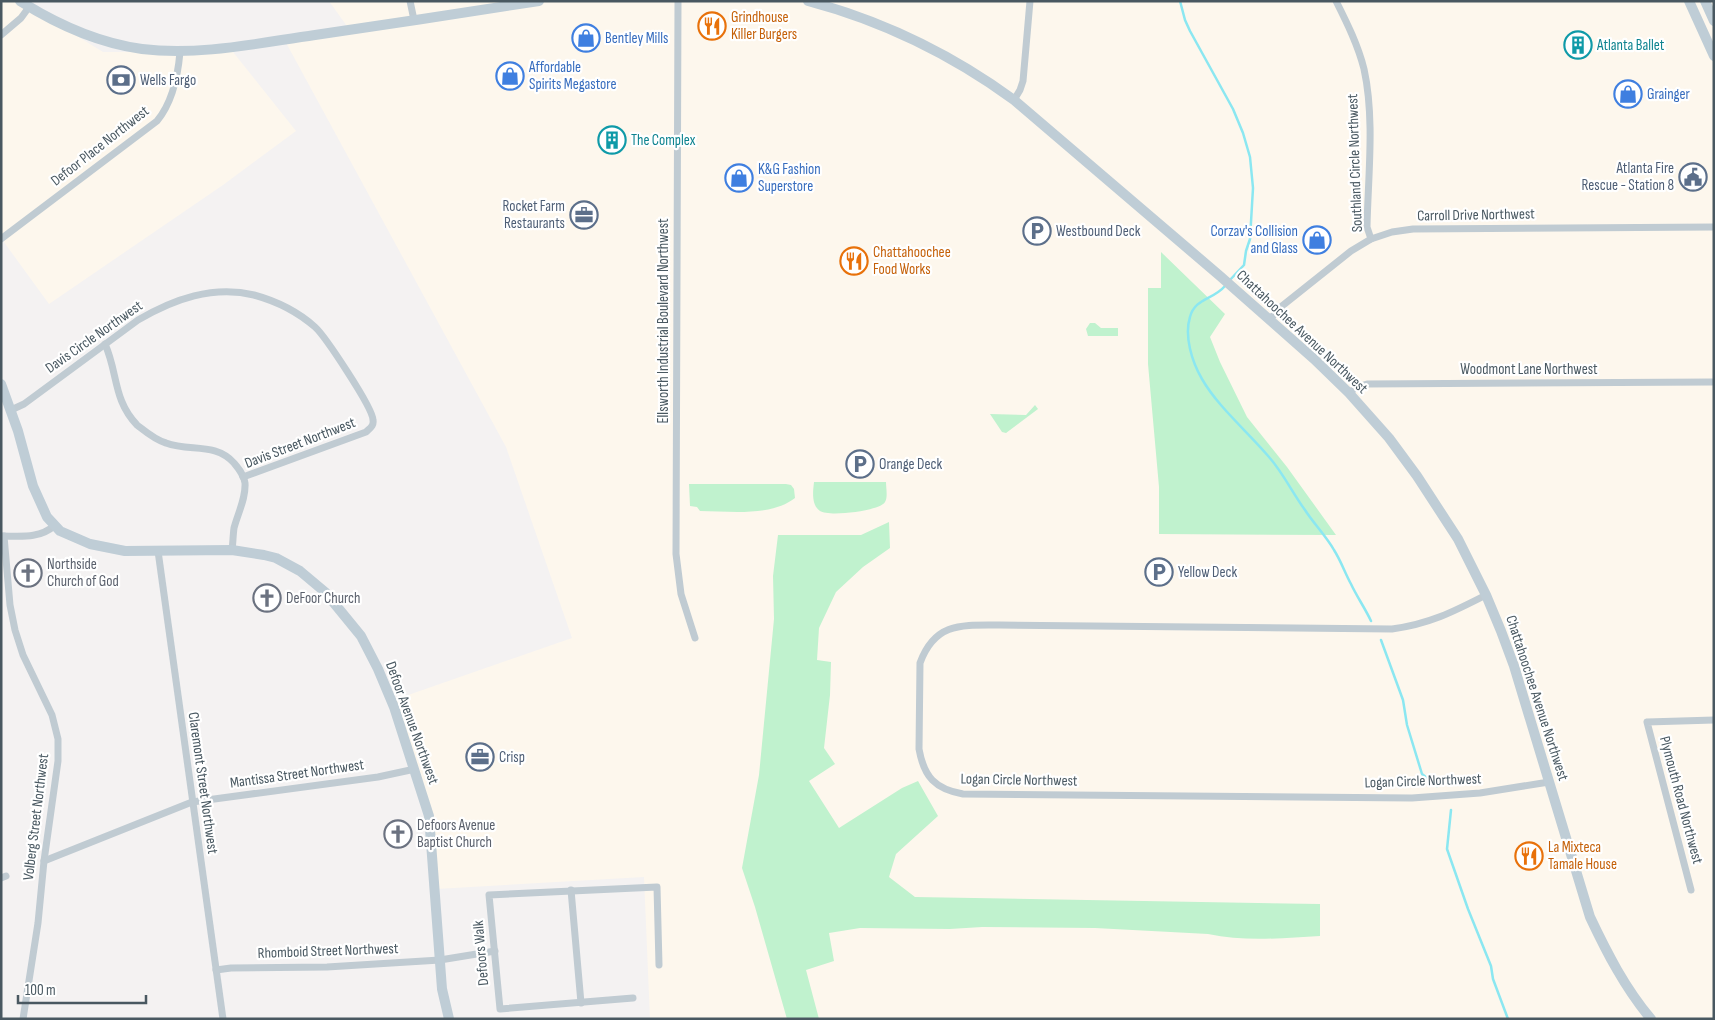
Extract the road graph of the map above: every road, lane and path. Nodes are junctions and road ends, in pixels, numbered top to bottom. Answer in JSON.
{"nodes":[{"id":1,"x":20,"y":1,"type":"edge"},
{"id":2,"x":410,"y":1,"type":"edge"},
{"id":3,"x":539,"y":1,"type":"edge"},
{"id":4,"x":678,"y":1,"type":"edge"},
{"id":5,"x":808,"y":1,"type":"edge"},
{"id":6,"x":1030,"y":1,"type":"edge"},
{"id":7,"x":1336,"y":1,"type":"edge"},
{"id":8,"x":1689,"y":1,"type":"edge"},
{"id":9,"x":1705,"y":1,"type":"edge"},
{"id":10,"x":30,"y":7,"type":"junction"},
{"id":11,"x":414,"y":20,"type":"junction"},
{"id":12,"x":1714,"y":21,"type":"edge"},
{"id":13,"x":1,"y":35,"type":"edge"},
{"id":14,"x":180,"y":52,"type":"junction"},
{"id":15,"x":1714,"y":56,"type":"edge"},
{"id":16,"x":1014,"y":100,"type":"junction"},
{"id":17,"x":1714,"y":227,"type":"edge"},
{"id":18,"x":1,"y":239,"type":"edge"},
{"id":19,"x":1371,"y":239,"type":"junction"},
{"id":20,"x":1269,"y":320,"type":"junction"},
{"id":21,"x":105,"y":344,"type":"junction"},
{"id":22,"x":1712,"y":382,"type":"dead end"},
{"id":23,"x":1,"y":384,"type":"edge"},
{"id":24,"x":1349,"y":393,"type":"junction"},
{"id":25,"x":363,"y":396,"type":"joint"},
{"id":26,"x":7,"y":407,"type":"edge"},
{"id":27,"x":244,"y":477,"type":"junction"},
{"id":28,"x":54,"y":526,"type":"junction"},
{"id":29,"x":3,"y":536,"type":"edge"},
{"id":30,"x":232,"y":550,"type":"junction"},
{"id":31,"x":158,"y":551,"type":"junction"},
{"id":32,"x":1486,"y":595,"type":"junction"},
{"id":33,"x":695,"y":638,"type":"dead end"},
{"id":34,"x":1714,"y":720,"type":"edge"},
{"id":35,"x":415,"y":769,"type":"junction"},
{"id":36,"x":1549,"y":782,"type":"junction"},
{"id":37,"x":192,"y":802,"type":"junction"},
{"id":38,"x":44,"y":861,"type":"junction"},
{"id":39,"x":571,"y":890,"type":"junction"},
{"id":40,"x":1691,"y":890,"type":"dead end"},
{"id":41,"x":495,"y":951,"type":"junction"},
{"id":42,"x":440,"y":960,"type":"junction"},
{"id":43,"x":659,"y":965,"type":"dead end"},
{"id":44,"x":216,"y":970,"type":"junction"},
{"id":45,"x":633,"y":998,"type":"dead end"},
{"id":46,"x":581,"y":1003,"type":"junction"},
{"id":47,"x":23,"y":1019,"type":"edge"},
{"id":48,"x":223,"y":1019,"type":"edge"},
{"id":49,"x":449,"y":1019,"type":"edge"},
{"id":50,"x":1651,"y":1019,"type":"edge"}],
"edges":[{"from":1,"to":10,"type":"street"},
{"from":2,"to":11,"type":"street"},
{"from":3,"to":11,"type":"street"},
{"from":4,"to":33,"type":"street","name":"Ellsworth Industrial Boulevard Northwest"},
{"from":5,"to":16,"type":"street","name":"Chattahoochee Avenue Northwest"},
{"from":6,"to":16,"type":"street"},
{"from":7,"to":19,"type":"street","name":"Southland Circle Northwest"},
{"from":8,"to":15,"type":"street"},
{"from":9,"to":12,"type":"street"},
{"from":10,"to":13,"type":"street"},
{"from":10,"to":14,"type":"street"},
{"from":11,"to":14,"type":"street"},
{"from":14,"to":18,"type":"street","name":"Defoor Place Northwest"},
{"from":16,"to":20,"type":"street","name":"Chattahoochee Avenue Northwest"},
{"from":17,"to":19,"type":"street","name":"Carroll Drive Northwest"},
{"from":19,"to":20,"type":"street","name":"Carroll Drive Northwest"},
{"from":20,"to":24,"type":"street","name":"Chattahoochee Avenue Northwest"},
{"from":21,"to":25,"type":"street","name":"Davis Circle Northwest"},
{"from":21,"to":26,"type":"street","name":"Davis Circle Northwest"},
{"from":21,"to":27,"type":"street"},
{"from":22,"to":24,"type":"street","name":"Woodmont Lane Northwest"},
{"from":23,"to":26,"type":"street","name":"Defoor Avenue Northwest"},
{"from":24,"to":32,"type":"street","name":"Chattahoochee Avenue Northwest"},
{"from":25,"to":27,"type":"street","name":"Davis Street Northwest"},
{"from":26,"to":28,"type":"street","name":"Defoor Avenue Northwest"},
{"from":27,"to":30,"type":"street","name":"Davis Street Northwest"},
{"from":28,"to":29,"type":"street"},
{"from":28,"to":31,"type":"street","name":"Defoor Avenue Northwest"},
{"from":29,"to":38,"type":"street","name":"Volberg Street Northwest"},
{"from":30,"to":31,"type":"street","name":"Defoor Avenue Northwest"},
{"from":30,"to":35,"type":"street","name":"Defoor Avenue Northwest"},
{"from":31,"to":37,"type":"street","name":"Claremont Street Northwest"},
{"from":32,"to":36,"type":"street","name":"Chattahoochee Avenue Northwest"},
{"from":32,"to":36,"type":"street","name":"Logan Circle Northwest"},
{"from":34,"to":40,"type":"street","name":"Plymouth Road Northwest"},
{"from":35,"to":37,"type":"street","name":"Mantissa Street Northwest"},
{"from":35,"to":42,"type":"street","name":"Defoor Avenue Northwest"},
{"from":36,"to":50,"type":"street","name":"Chattahoochee Avenue Northwest"},
{"from":37,"to":38,"type":"street","name":"Mantissa Street Northwest"},
{"from":37,"to":44,"type":"street","name":"Claremont Street Northwest"},
{"from":38,"to":47,"type":"street","name":"Volberg Street Northwest"},
{"from":39,"to":41,"type":"street","name":"Defoors Walk"},
{"from":39,"to":43,"type":"street","name":"Defoors Walk"},
{"from":39,"to":46,"type":"street"},
{"from":41,"to":42,"type":"street","name":"Rhomboid Street Northwest"},
{"from":41,"to":46,"type":"street","name":"Defoors Walk"},
{"from":42,"to":44,"type":"street","name":"Rhomboid Street Northwest"},
{"from":42,"to":49,"type":"street","name":"Defoor Avenue Northwest"},
{"from":44,"to":48,"type":"street","name":"Claremont Street Northwest"},
{"from":45,"to":46,"type":"street","name":"Defoors Walk"}]}
